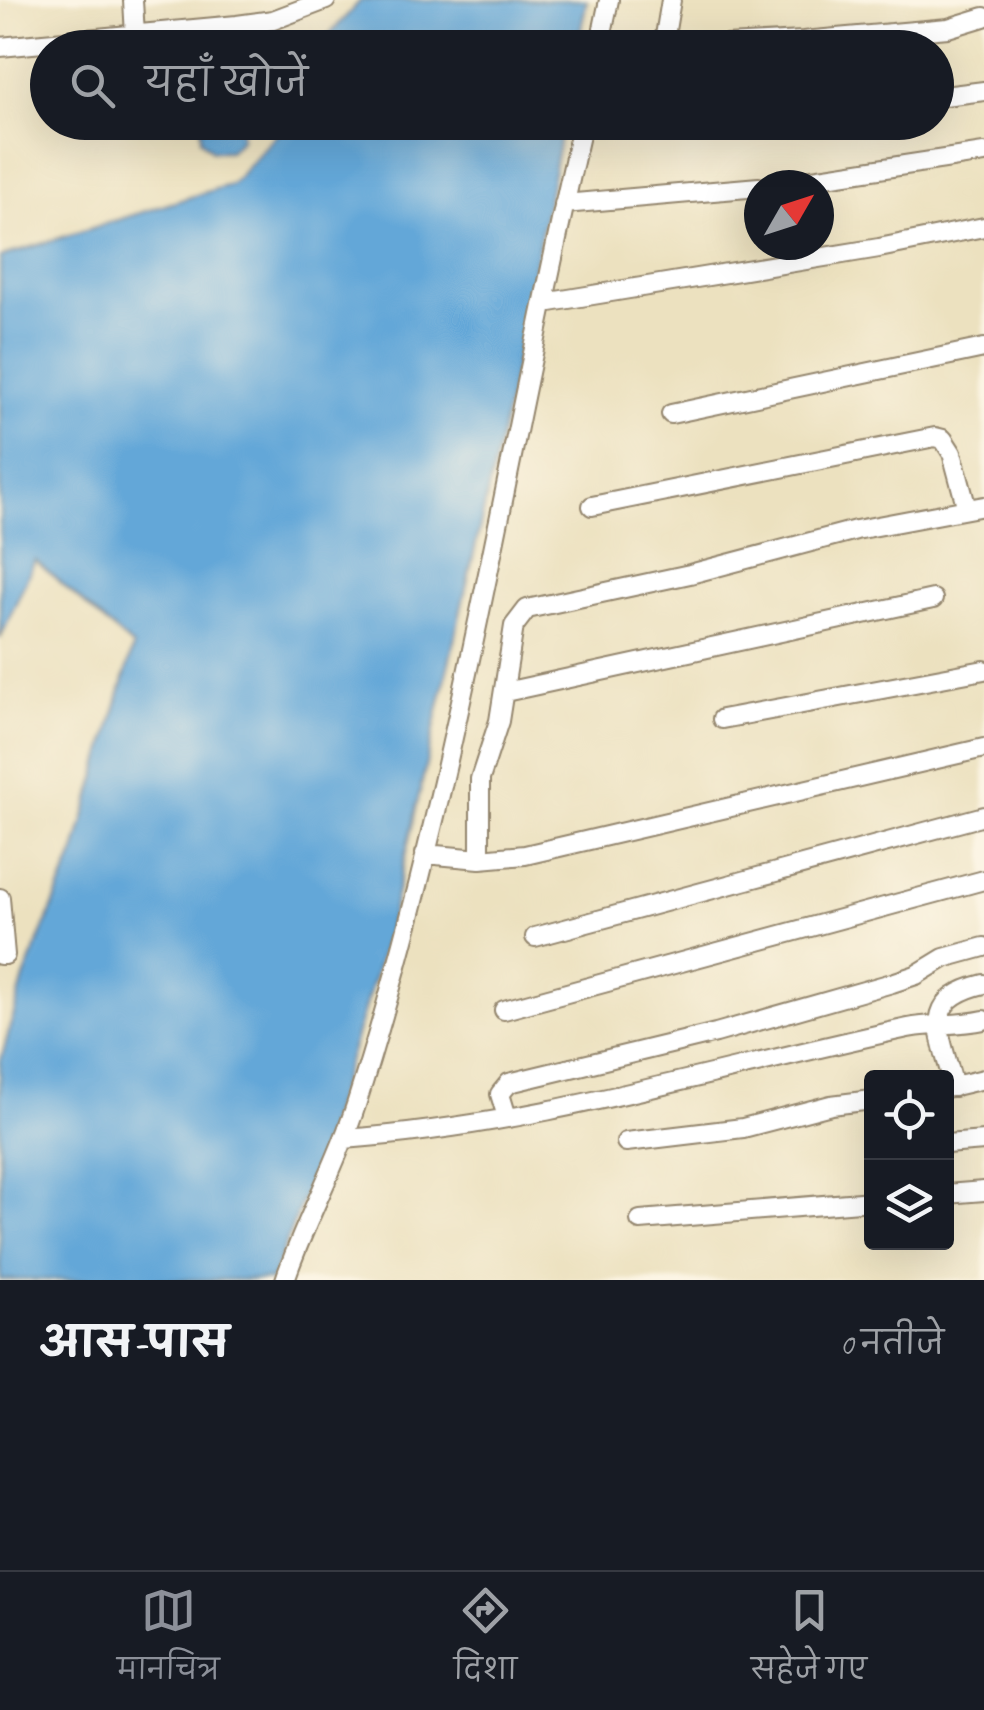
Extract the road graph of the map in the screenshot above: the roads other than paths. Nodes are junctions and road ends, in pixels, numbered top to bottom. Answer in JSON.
{"nodes":[{"id":1,"x":133,"y":0,"type":"edge"},
{"id":2,"x":326,"y":0,"type":"edge"},
{"id":3,"x":609,"y":0,"type":"edge"},
{"id":4,"x":671,"y":0,"type":"edge"},
{"id":5,"x":984,"y":17,"type":"edge"},
{"id":6,"x":134,"y":30,"type":"edge"},
{"id":7,"x":186,"y":30,"type":"edge"},
{"id":8,"x":603,"y":30,"type":"edge"},
{"id":9,"x":667,"y":30,"type":"edge"},
{"id":10,"x":926,"y":30,"type":"edge"},
{"id":11,"x":30,"y":45,"type":"edge"},
{"id":12,"x":0,"y":47,"type":"edge"},
{"id":13,"x":984,"y":91,"type":"edge"},
{"id":14,"x":954,"y":94,"type":"edge"},
{"id":15,"x":578,"y":140,"type":"edge"},
{"id":16,"x":984,"y":154,"type":"edge"},
{"id":17,"x":834,"y":176,"type":"edge"},
{"id":18,"x":744,"y":188,"type":"edge"},
{"id":19,"x":564,"y":204,"type":"junction"},
{"id":20,"x":984,"y":228,"type":"edge"},
{"id":21,"x":544,"y":303,"type":"junction"},
{"id":22,"x":984,"y":348,"type":"edge"},
{"id":23,"x":670,"y":414,"type":"dead end"},
{"id":24,"x":592,"y":506,"type":"dead end"},
{"id":25,"x":976,"y":508,"type":"edge"},
{"id":26,"x":933,"y":599,"type":"dead end"},
{"id":27,"x":984,"y":670,"type":"edge"},
{"id":28,"x":504,"y":692,"type":"junction"},
{"id":29,"x":722,"y":719,"type":"dead end"},
{"id":30,"x":984,"y":748,"type":"edge"},
{"id":31,"x":984,"y":816,"type":"edge"},
{"id":32,"x":426,"y":854,"type":"junction"},
{"id":33,"x":480,"y":859,"type":"junction"},
{"id":34,"x":984,"y":880,"type":"edge"},
{"id":35,"x":0,"y":898,"type":"edge"},
{"id":36,"x":534,"y":937,"type":"dead end"},
{"id":37,"x":984,"y":948,"type":"edge"},
{"id":38,"x":0,"y":956,"type":"edge"},
{"id":39,"x":984,"y":984,"type":"edge"},
{"id":40,"x":504,"y":1010,"type":"dead end"},
{"id":41,"x":984,"y":1020,"type":"edge"},
{"id":42,"x":940,"y":1027,"type":"junction"},
{"id":43,"x":947,"y":1070,"type":"edge"},
{"id":44,"x":984,"y":1079,"type":"edge"},
{"id":45,"x":954,"y":1086,"type":"edge"},
{"id":46,"x":864,"y":1101,"type":"edge"},
{"id":47,"x":507,"y":1117,"type":"junction"},
{"id":48,"x":344,"y":1139,"type":"junction"},
{"id":49,"x":984,"y":1141,"type":"edge"},
{"id":50,"x":626,"y":1142,"type":"dead end"},
{"id":51,"x":954,"y":1143,"type":"edge"},
{"id":52,"x":984,"y":1191,"type":"edge"},
{"id":53,"x":954,"y":1193,"type":"edge"},
{"id":54,"x":864,"y":1202,"type":"edge"},
{"id":55,"x":640,"y":1220,"type":"dead end"},
{"id":56,"x":284,"y":1280,"type":"edge"}],
"edges":[{"from":1,"to":6,"type":"street"},
{"from":2,"to":7,"type":"street"},
{"from":3,"to":8,"type":"street"},
{"from":4,"to":9,"type":"street"},
{"from":5,"to":10,"type":"street"},
{"from":11,"to":12,"type":"street"},
{"from":13,"to":14,"type":"street"},
{"from":15,"to":19,"type":"street"},
{"from":16,"to":17,"type":"street"},
{"from":18,"to":19,"type":"street"},
{"from":19,"to":21,"type":"street"},
{"from":20,"to":21,"type":"street"},
{"from":21,"to":32,"type":"street"},
{"from":22,"to":23,"type":"street"},
{"from":24,"to":25,"type":"street"},
{"from":25,"to":28,"type":"street"},
{"from":26,"to":28,"type":"street"},
{"from":27,"to":29,"type":"street"},
{"from":28,"to":33,"type":"street"},
{"from":30,"to":33,"type":"street"},
{"from":31,"to":36,"type":"street"},
{"from":32,"to":33,"type":"street"},
{"from":32,"to":48,"type":"street"},
{"from":34,"to":40,"type":"street"},
{"from":35,"to":38,"type":"street"},
{"from":37,"to":47,"type":"street"},
{"from":39,"to":42,"type":"street"},
{"from":41,"to":42,"type":"street"},
{"from":42,"to":43,"type":"street"},
{"from":42,"to":47,"type":"street"},
{"from":44,"to":45,"type":"street"},
{"from":46,"to":50,"type":"street"},
{"from":47,"to":48,"type":"street"},
{"from":48,"to":56,"type":"street"},
{"from":49,"to":51,"type":"street"},
{"from":52,"to":53,"type":"street"},
{"from":54,"to":55,"type":"street"}]}
